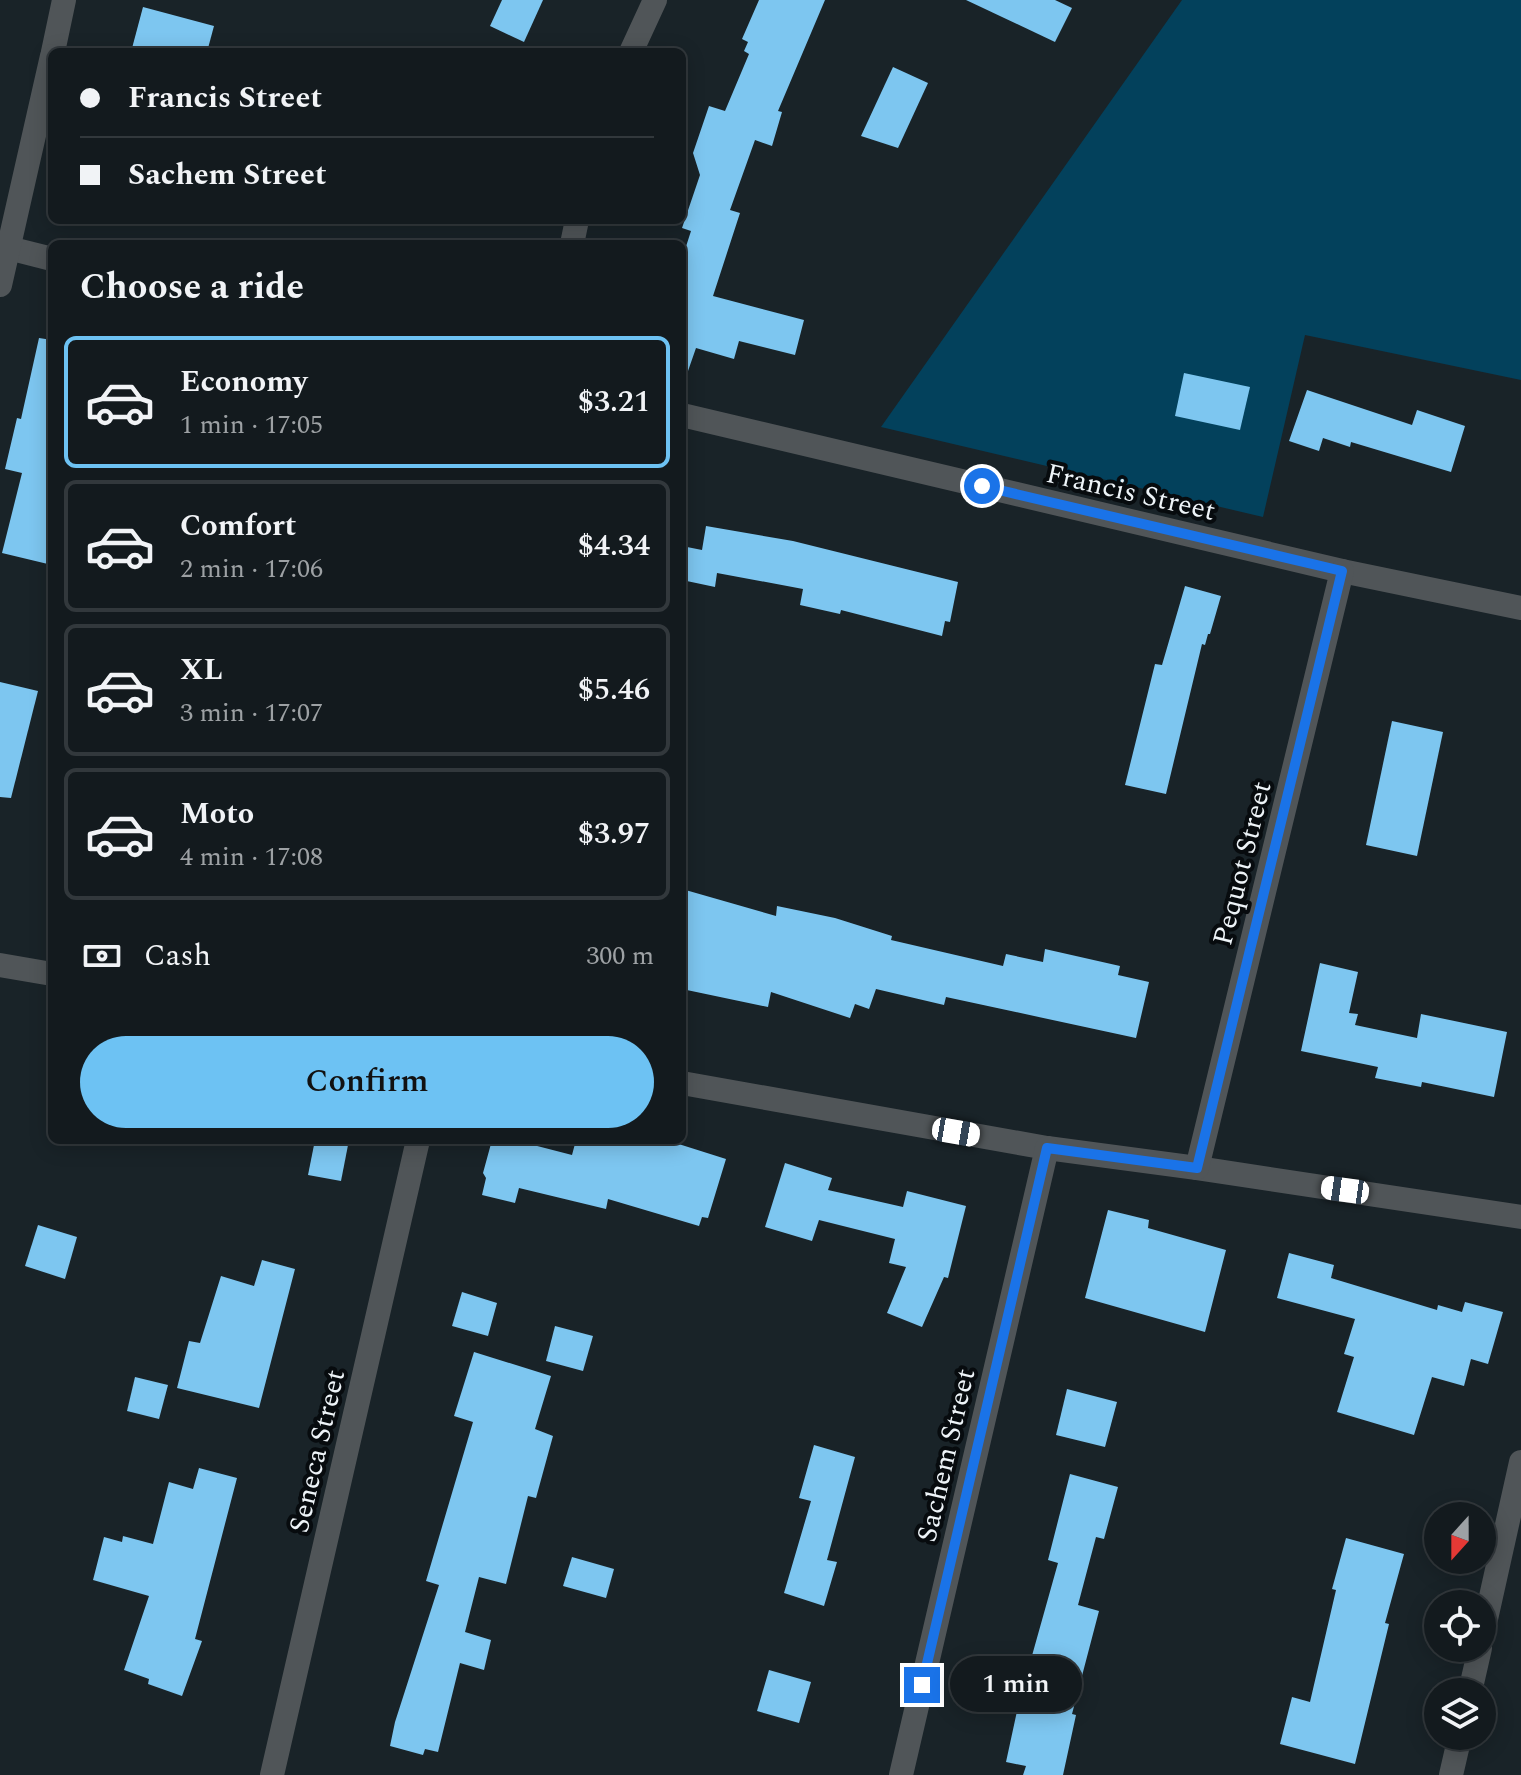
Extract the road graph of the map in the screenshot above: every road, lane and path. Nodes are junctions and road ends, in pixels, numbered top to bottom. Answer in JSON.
{"nodes":[{"id":1,"x":64,"y":0,"type":"edge"},
{"id":2,"x":655,"y":0,"type":"edge"},
{"id":3,"x":53,"y":48,"type":"edge"},
{"id":4,"x":633,"y":48,"type":"edge"},
{"id":5,"x":48,"y":70,"type":"edge"},
{"id":6,"x":5,"y":247,"type":"edge"},
{"id":7,"x":48,"y":258,"type":"edge"},
{"id":8,"x":0,"y":285,"type":"edge"},
{"id":9,"x":686,"y":416,"type":"edge"},
{"id":10,"x":1342,"y":571,"type":"junction"},
{"id":11,"x":1521,"y":608,"type":"edge"},
{"id":12,"x":0,"y":965,"type":"edge"},
{"id":13,"x":48,"y":973,"type":"edge"},
{"id":14,"x":686,"y":1084,"type":"edge"},
{"id":15,"x":417,"y":1144,"type":"edge"},
{"id":16,"x":1047,"y":1148,"type":"junction"},
{"id":17,"x":1197,"y":1168,"type":"junction"},
{"id":18,"x":1521,"y":1217,"type":"edge"},
{"id":19,"x":1521,"y":1462,"type":"edge"},
{"id":20,"x":1492,"y":1590,"type":"edge"},
{"id":21,"x":1457,"y":1750,"type":"edge"},
{"id":22,"x":272,"y":1775,"type":"edge"},
{"id":23,"x":901,"y":1775,"type":"edge"},
{"id":24,"x":1451,"y":1775,"type":"edge"}],
"edges":[{"from":1,"to":3,"type":"street"},
{"from":2,"to":4,"type":"street"},
{"from":5,"to":6,"type":"street"},
{"from":6,"to":7,"type":"street"},
{"from":6,"to":8,"type":"street"},
{"from":9,"to":10,"type":"street","name":"Francis Street"},
{"from":10,"to":11,"type":"street","name":"Francis Street"},
{"from":10,"to":17,"type":"street","name":"Pequot Street"},
{"from":12,"to":13,"type":"street"},
{"from":14,"to":16,"type":"street"},
{"from":15,"to":22,"type":"street","name":"Seneca Street"},
{"from":16,"to":17,"type":"street"},
{"from":16,"to":23,"type":"street","name":"Sachem Street"},
{"from":17,"to":18,"type":"street"},
{"from":19,"to":20,"type":"street"},
{"from":21,"to":24,"type":"street"}]}
